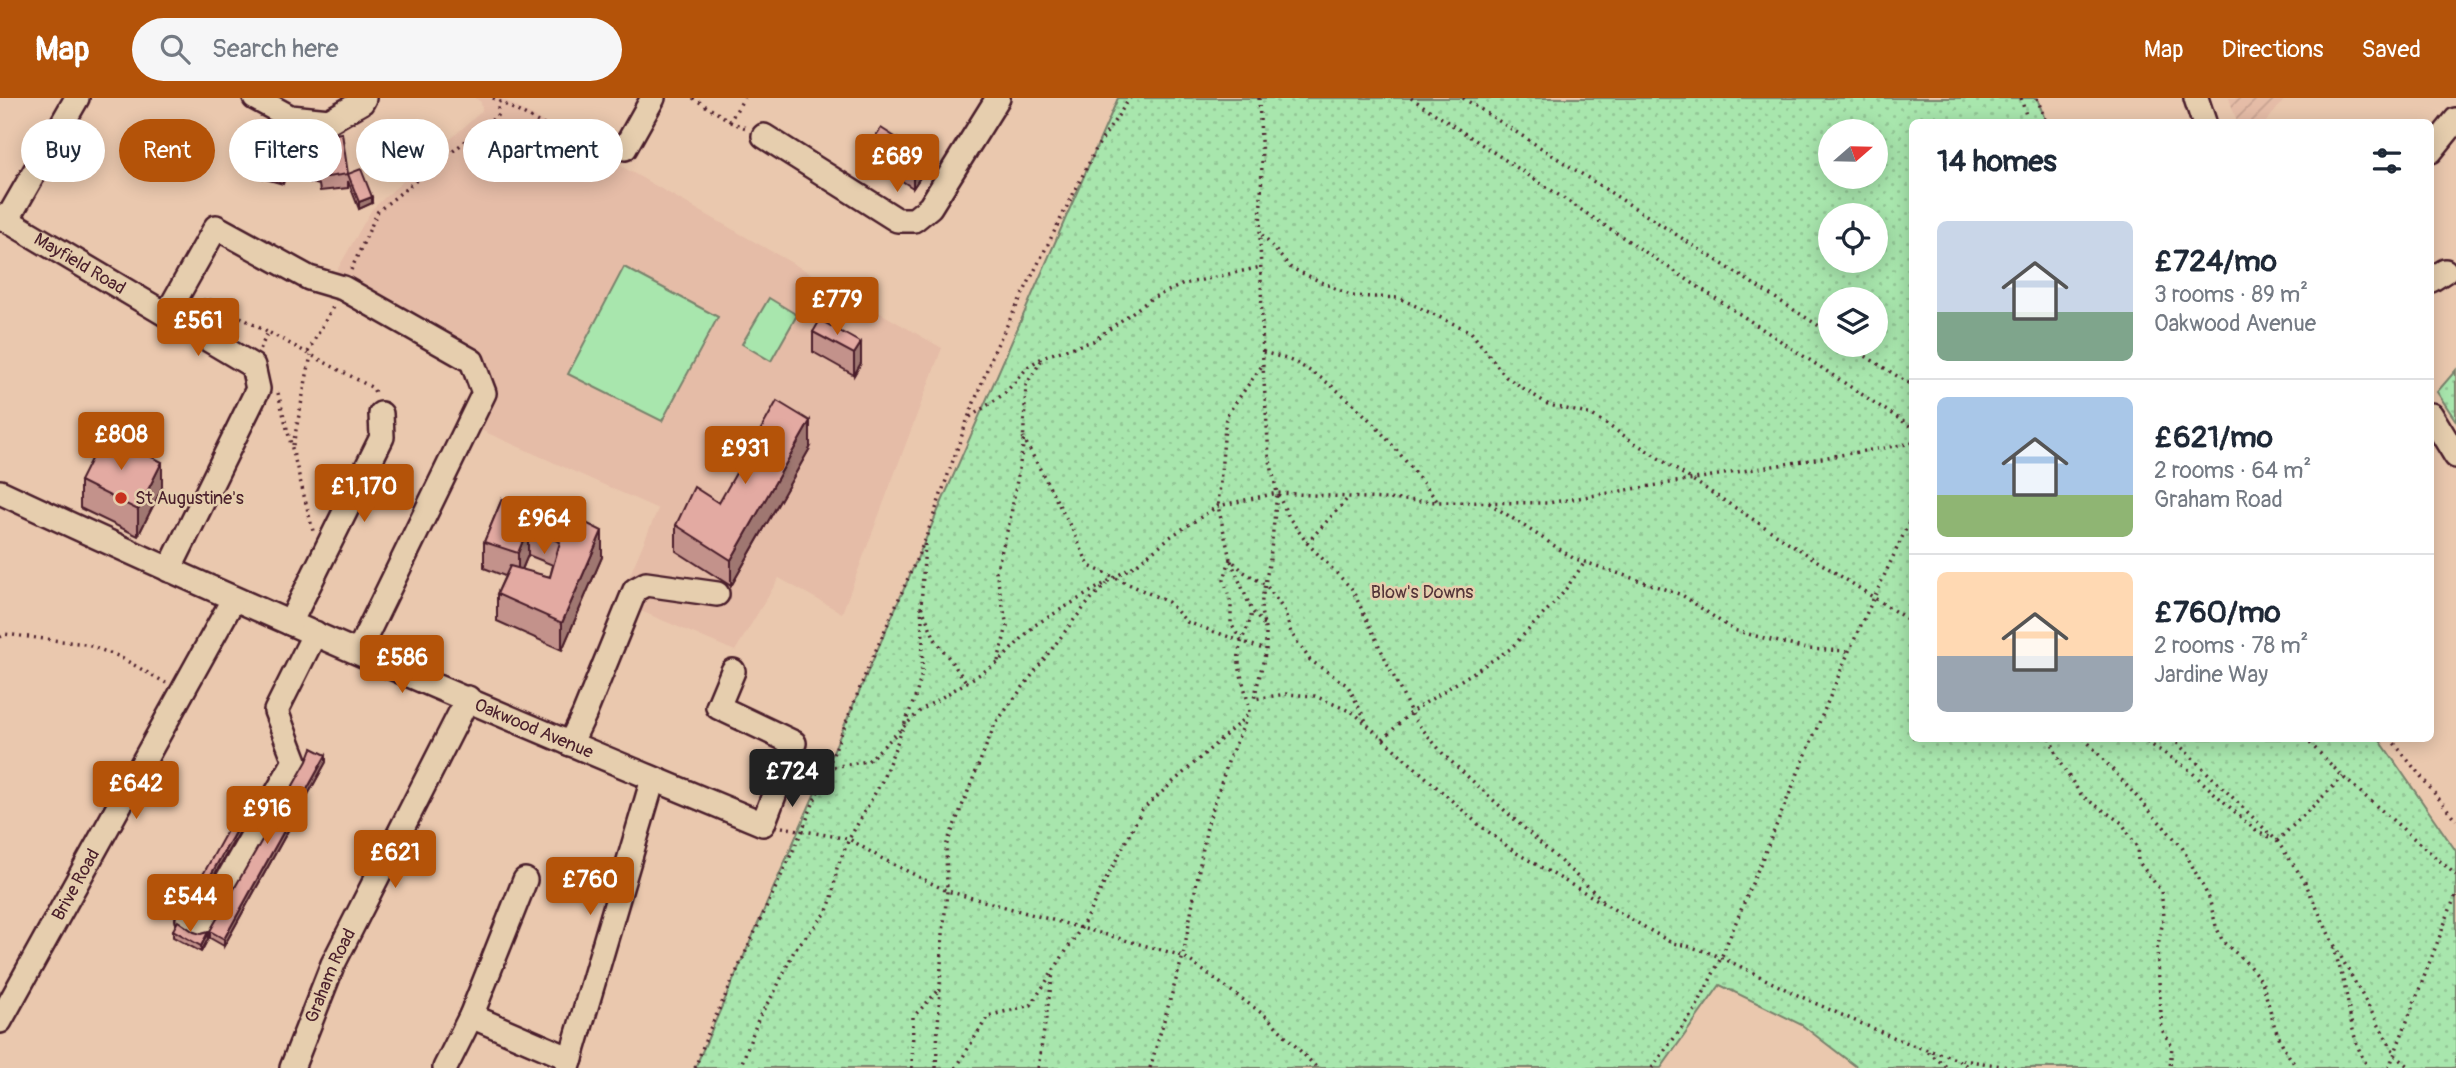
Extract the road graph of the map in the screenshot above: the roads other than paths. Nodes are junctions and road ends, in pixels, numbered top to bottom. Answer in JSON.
{"nodes":[{"id":1,"x":76,"y":98,"type":"edge"},
{"id":2,"x":255,"y":98,"type":"edge"},
{"id":3,"x":364,"y":98,"type":"edge"},
{"id":4,"x":653,"y":98,"type":"edge"},
{"id":5,"x":998,"y":98,"type":"edge"},
{"id":6,"x":2196,"y":98,"type":"edge"},
{"id":7,"x":2203,"y":119,"type":"edge"},
{"id":8,"x":2456,"y":120,"type":"edge"},
{"id":9,"x":764,"y":136,"type":"dead end"},
{"id":10,"x":2434,"y":147,"type":"edge"},
{"id":11,"x":625,"y":148,"type":"road end"},
{"id":12,"x":4,"y":218,"type":"edge"},
{"id":13,"x":171,"y":306,"type":"junction"},
{"id":14,"x":382,"y":414,"type":"road end"},
{"id":15,"x":2434,"y":420,"type":"edge"},
{"id":16,"x":2456,"y":456,"type":"edge"},
{"id":17,"x":0,"y":492,"type":"edge"},
{"id":18,"x":169,"y":570,"type":"junction"},
{"id":19,"x":717,"y":594,"type":"dead end"},
{"id":20,"x":233,"y":600,"type":"junction"},
{"id":21,"x":290,"y":623,"type":"junction"},
{"id":22,"x":316,"y":633,"type":"junction"},
{"id":23,"x":358,"y":652,"type":"junction"},
{"id":24,"x":733,"y":671,"type":"dead end"},
{"id":25,"x":468,"y":698,"type":"junction"},
{"id":26,"x":570,"y":744,"type":"junction"},
{"id":27,"x":653,"y":779,"type":"junction"},
{"id":28,"x":525,"y":880,"type":"dead end"},
{"id":29,"x":188,"y":919,"type":"dead end"},
{"id":30,"x":471,"y":1016,"type":"junction"},
{"id":31,"x":0,"y":1021,"type":"edge"},
{"id":32,"x":569,"y":1064,"type":"edge"},
{"id":33,"x":292,"y":1068,"type":"edge"},
{"id":34,"x":445,"y":1068,"type":"edge"}],
"edges":[{"from":1,"to":12,"type":"street"},
{"from":2,"to":3,"type":"street"},
{"from":4,"to":11,"type":"street"},
{"from":5,"to":9,"type":"street"},
{"from":6,"to":7,"type":"street"},
{"from":8,"to":10,"type":"street"},
{"from":12,"to":13,"type":"street","name":"Mayfield Road"},
{"from":13,"to":18,"type":"street","name":"Mayfield Road"},
{"from":13,"to":23,"type":"street"},
{"from":14,"to":21,"type":"street"},
{"from":15,"to":16,"type":"street"},
{"from":17,"to":18,"type":"street","name":"Oakwood Avenue"},
{"from":18,"to":20,"type":"street","name":"Oakwood Avenue"},
{"from":19,"to":26,"type":"street"},
{"from":20,"to":21,"type":"street","name":"Oakwood Avenue"},
{"from":20,"to":31,"type":"street","name":"Brive Road"},
{"from":21,"to":22,"type":"street","name":"Oakwood Avenue"},
{"from":22,"to":23,"type":"street","name":"Oakwood Avenue"},
{"from":22,"to":29,"type":"street"},
{"from":23,"to":25,"type":"street","name":"Oakwood Avenue"},
{"from":24,"to":27,"type":"street","name":"Oakwood Avenue"},
{"from":25,"to":26,"type":"street","name":"Oakwood Avenue"},
{"from":25,"to":33,"type":"street","name":"Graham Road"},
{"from":26,"to":27,"type":"street","name":"Oakwood Avenue"},
{"from":27,"to":32,"type":"street"},
{"from":28,"to":30,"type":"street"},
{"from":30,"to":32,"type":"street"},
{"from":30,"to":34,"type":"street"}]}
